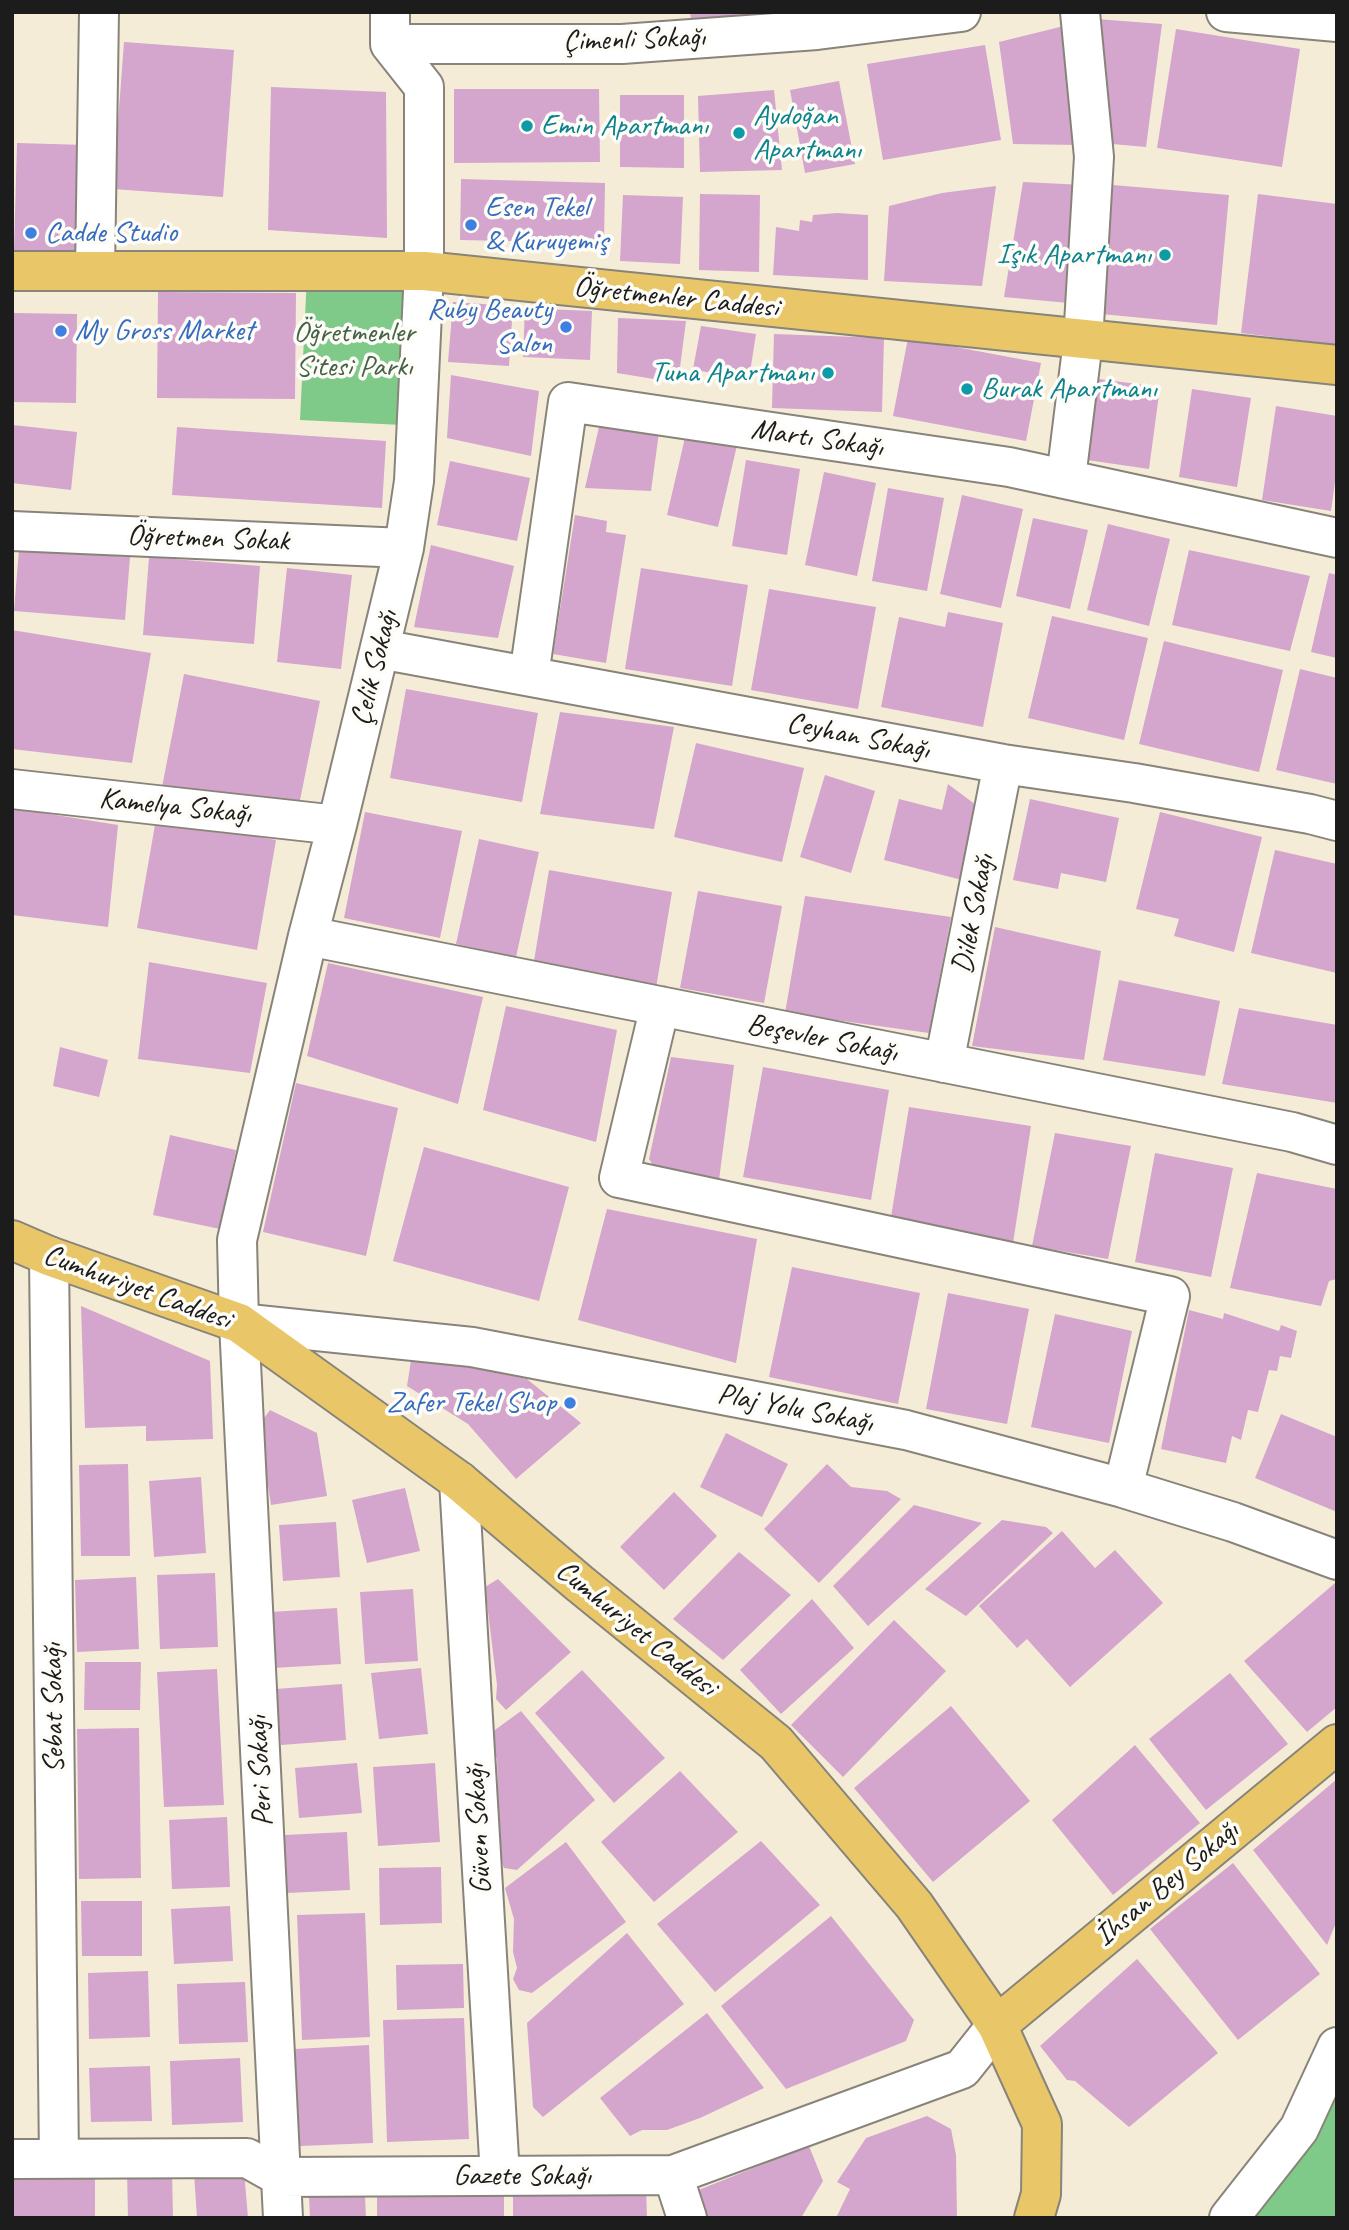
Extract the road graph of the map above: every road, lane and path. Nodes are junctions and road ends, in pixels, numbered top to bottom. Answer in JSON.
{"nodes":[{"id":1,"x":99,"y":12,"type":"edge"},
{"id":2,"x":961,"y":12,"type":"edge"},
{"id":3,"x":1080,"y":12,"type":"edge"},
{"id":4,"x":1226,"y":12,"type":"edge"},
{"id":5,"x":1337,"y":22,"type":"edge"},
{"id":6,"x":390,"y":28,"type":"edge"},
{"id":7,"x":12,"y":271,"type":"edge"},
{"id":8,"x":94,"y":271,"type":"junction"},
{"id":9,"x":424,"y":271,"type":"junction"},
{"id":10,"x":1083,"y":341,"type":"junction"},
{"id":11,"x":1337,"y":365,"type":"edge"},
{"id":12,"x":1066,"y":478,"type":"junction"},
{"id":13,"x":12,"y":531,"type":"edge"},
{"id":14,"x":1337,"y":538,"type":"edge"},
{"id":15,"x":404,"y":548,"type":"junction"},
{"id":16,"x":380,"y":649,"type":"junction"},
{"id":17,"x":529,"y":676,"type":"junction"},
{"id":18,"x":1003,"y":764,"type":"junction"},
{"id":19,"x":12,"y":789,"type":"edge"},
{"id":20,"x":1337,"y":821,"type":"edge"},
{"id":21,"x":337,"y":825,"type":"junction"},
{"id":22,"x":307,"y":936,"type":"junction"},
{"id":23,"x":660,"y":1006,"type":"junction"},
{"id":24,"x":944,"y":1063,"type":"junction"},
{"id":25,"x":1337,"y":1145,"type":"edge"},
{"id":26,"x":12,"y":1240,"type":"edge"},
{"id":27,"x":48,"y":1256,"type":"junction"},
{"id":28,"x":239,"y":1323,"type":"junction"},
{"id":29,"x":459,"y":1481,"type":"junction"},
{"id":30,"x":1123,"y":1488,"type":"junction"},
{"id":31,"x":1337,"y":1560,"type":"edge"},
{"id":32,"x":1337,"y":1744,"type":"edge"},
{"id":33,"x":998,"y":2025,"type":"junction"},
{"id":34,"x":1337,"y":2047,"type":"edge"},
{"id":35,"x":12,"y":2159,"type":"edge"},
{"id":36,"x":59,"y":2159,"type":"junction"},
{"id":37,"x":673,"y":2175,"type":"junction"},
{"id":38,"x":500,"y":2176,"type":"junction"},
{"id":39,"x":281,"y":2177,"type":"junction"},
{"id":40,"x":283,"y":2218,"type":"edge"},
{"id":41,"x":687,"y":2218,"type":"edge"},
{"id":42,"x":1034,"y":2218,"type":"edge"},
{"id":43,"x":1229,"y":2218,"type":"edge"}],
"edges":[{"from":1,"to":8,"type":"street"},
{"from":2,"to":6,"type":"street","name":"Çimenli Sokağı"},
{"from":3,"to":10,"type":"street"},
{"from":4,"to":5,"type":"street"},
{"from":6,"to":9,"type":"street","name":"Çelik Sokağı"},
{"from":7,"to":8,"type":"main road","name":"Öğretmenler Caddesi"},
{"from":8,"to":9,"type":"main road","name":"Öğretmenler Caddesi"},
{"from":9,"to":10,"type":"main road","name":"Öğretmenler Caddesi"},
{"from":9,"to":15,"type":"street","name":"Çelik Sokağı"},
{"from":10,"to":11,"type":"main road","name":"Öğretmenler Caddesi"},
{"from":10,"to":12,"type":"street"},
{"from":12,"to":14,"type":"street","name":"Martı Sokağı"},
{"from":12,"to":17,"type":"street","name":"Martı Sokağı"},
{"from":13,"to":15,"type":"street","name":"Öğretmen Sokak"},
{"from":15,"to":16,"type":"street","name":"Çelik Sokağı"},
{"from":16,"to":17,"type":"street","name":"Ceyhan Sokağı"},
{"from":16,"to":21,"type":"street","name":"Çelik Sokağı"},
{"from":17,"to":18,"type":"street","name":"Ceyhan Sokağı"},
{"from":18,"to":20,"type":"street","name":"Ceyhan Sokağı"},
{"from":18,"to":24,"type":"street","name":"Dilek Sokağı"},
{"from":19,"to":21,"type":"street","name":"Kamelya Sokağı"},
{"from":21,"to":22,"type":"street","name":"Çelik Sokağı"},
{"from":22,"to":23,"type":"street","name":"Beşevler Sokağı"},
{"from":22,"to":28,"type":"street","name":"Çelik Sokağı"},
{"from":23,"to":24,"type":"street","name":"Beşevler Sokağı"},
{"from":23,"to":30,"type":"street"},
{"from":24,"to":25,"type":"street","name":"Beşevler Sokağı"},
{"from":26,"to":27,"type":"main road","name":"Cumhuriyet Caddesi"},
{"from":27,"to":28,"type":"main road","name":"Cumhuriyet Caddesi"},
{"from":27,"to":36,"type":"street","name":"Sebat Sokağı"},
{"from":28,"to":29,"type":"main road","name":"Cumhuriyet Caddesi"},
{"from":28,"to":30,"type":"street","name":"Plaj Yolu Sokağı"},
{"from":28,"to":39,"type":"street","name":"Peri Sokağı"},
{"from":29,"to":33,"type":"main road","name":"Cumhuriyet Caddesi"},
{"from":29,"to":38,"type":"street","name":"Güven Sokağı"},
{"from":30,"to":31,"type":"street","name":"Plaj Yolu Sokağı"},
{"from":32,"to":33,"type":"main road","name":"İhsan Bey Sokağı"},
{"from":33,"to":37,"type":"street","name":"Gazete Sokağı"},
{"from":33,"to":42,"type":"main road","name":"Cumhuriyet Caddesi"},
{"from":34,"to":43,"type":"street"},
{"from":35,"to":36,"type":"street","name":"Gazete Sokağı"},
{"from":36,"to":39,"type":"street","name":"Gazete Sokağı"},
{"from":37,"to":38,"type":"street","name":"Gazete Sokağı"},
{"from":37,"to":41,"type":"street"},
{"from":38,"to":39,"type":"street","name":"Gazete Sokağı"},
{"from":39,"to":40,"type":"street","name":"Peri Sokağı"}]}
